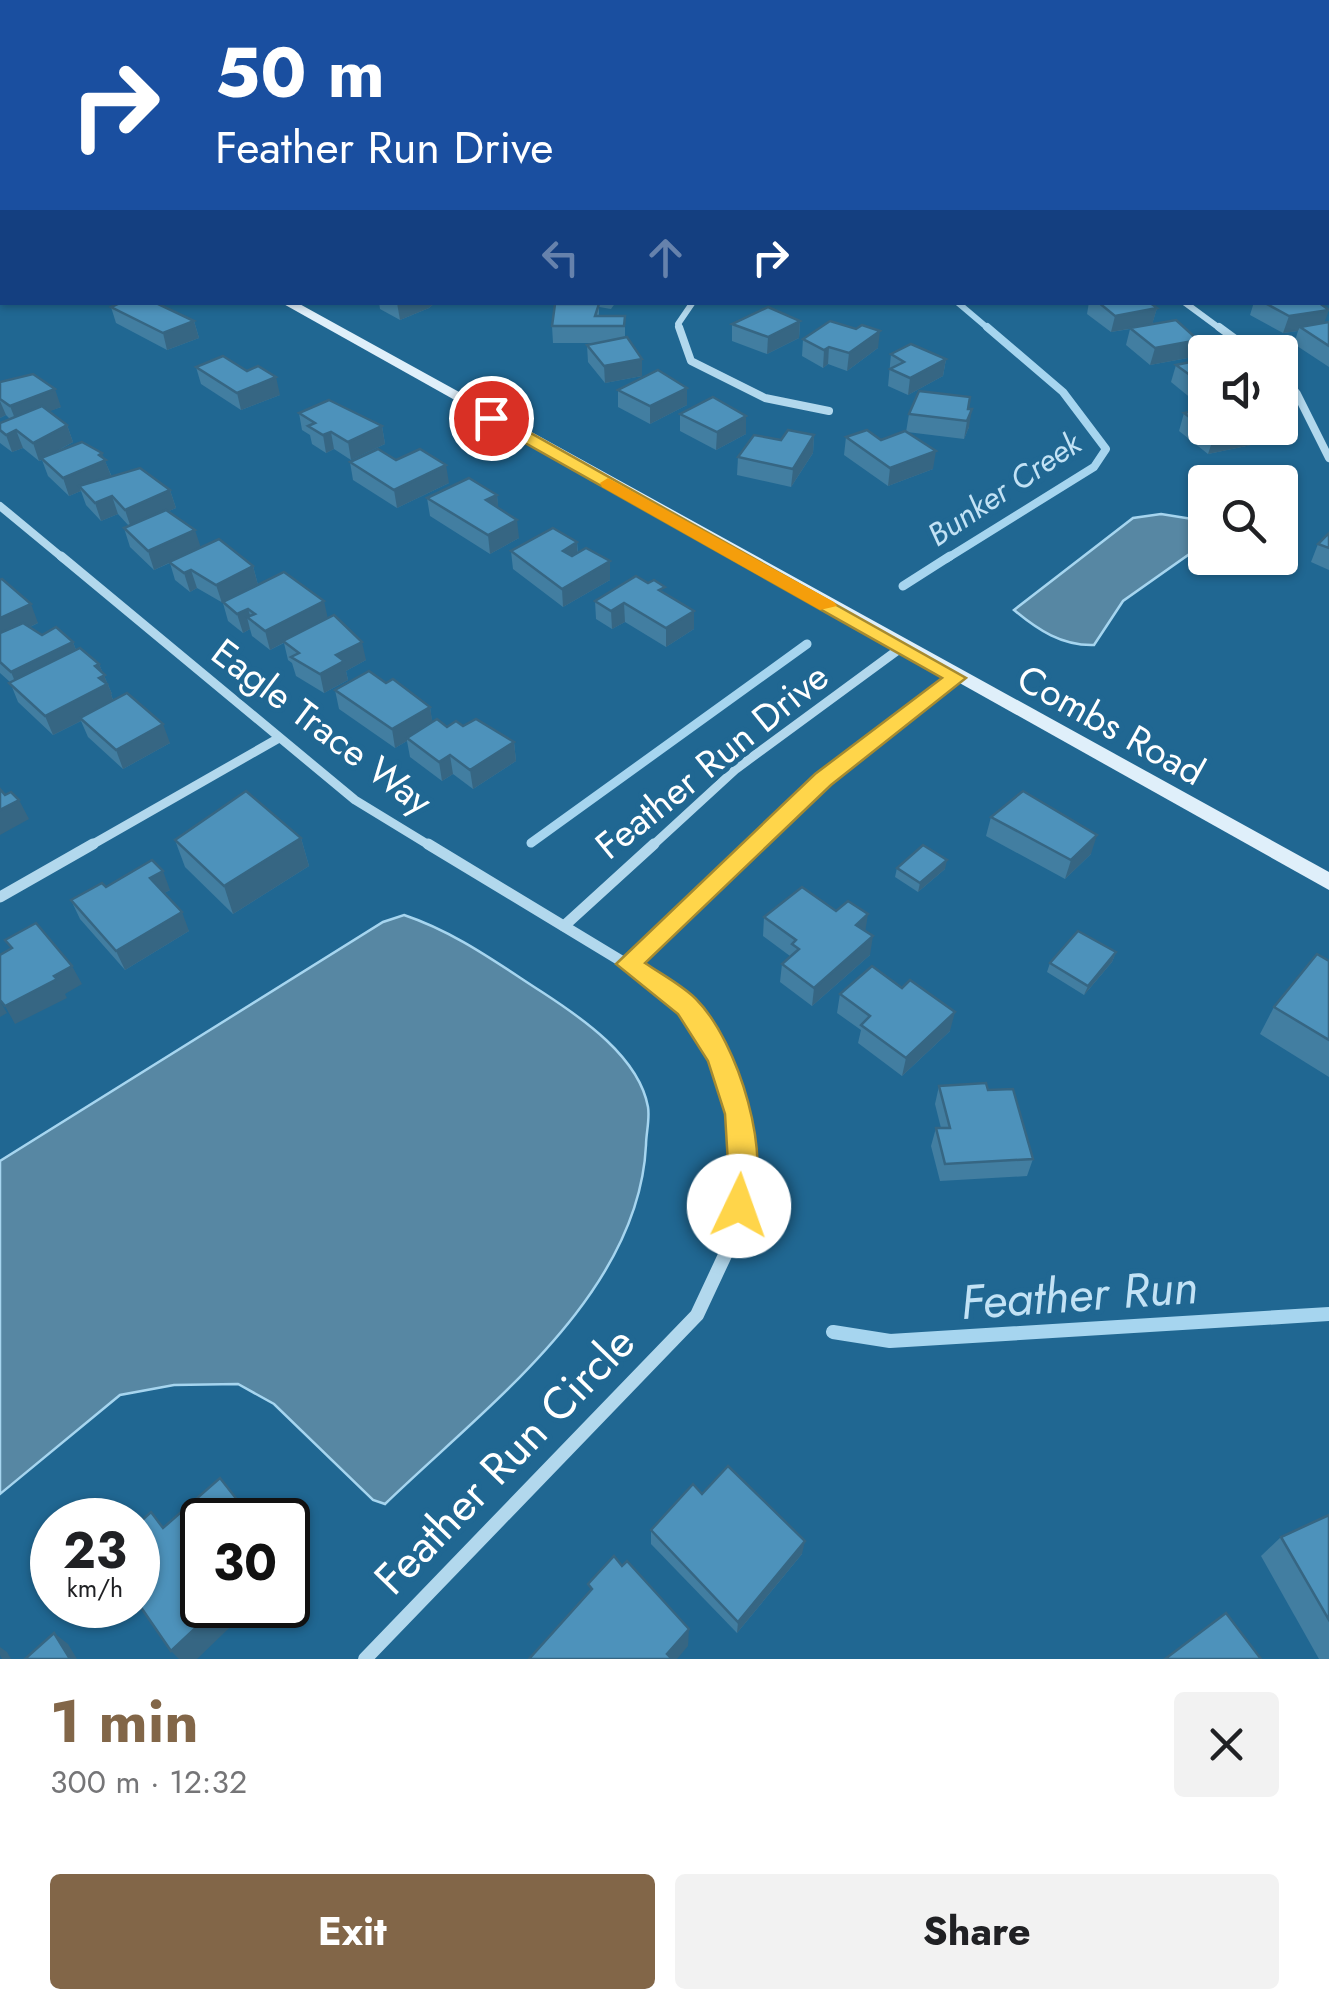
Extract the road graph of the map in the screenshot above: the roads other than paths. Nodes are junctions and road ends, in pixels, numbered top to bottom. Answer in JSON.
{"nodes":[{"id":1,"x":291,"y":305,"type":"edge"},
{"id":2,"x":690,"y":305,"type":"edge"},
{"id":3,"x":1188,"y":305,"type":"edge"},
{"id":4,"x":1230,"y":335,"type":"edge"},
{"id":5,"x":1298,"y":396,"type":"edge"},
{"id":6,"x":828,"y":410,"type":"dead end"},
{"id":7,"x":1329,"y":458,"type":"edge"},
{"id":8,"x":0,"y":506,"type":"edge"},
{"id":9,"x":902,"y":648,"type":"junction"},
{"id":10,"x":956,"y":678,"type":"junction"},
{"id":11,"x":279,"y":738,"type":"junction"},
{"id":12,"x":1329,"y":882,"type":"edge"},
{"id":13,"x":0,"y":897,"type":"edge"},
{"id":14,"x":564,"y":926,"type":"junction"},
{"id":15,"x":628,"y":964,"type":"junction"},
{"id":16,"x":365,"y":1659,"type":"edge"}],
"edges":[{"from":1,"to":9,"type":"street","name":"Combs Road"},
{"from":2,"to":6,"type":"street"},
{"from":3,"to":4,"type":"street"},
{"from":5,"to":7,"type":"street"},
{"from":8,"to":11,"type":"street","name":"Eagle Trace Way"},
{"from":9,"to":10,"type":"street","name":"Combs Road"},
{"from":9,"to":14,"type":"street","name":"Feather Run Drive"},
{"from":10,"to":12,"type":"street","name":"Combs Road"},
{"from":10,"to":15,"type":"street"},
{"from":11,"to":13,"type":"street"},
{"from":11,"to":14,"type":"street","name":"Eagle Trace Way"},
{"from":14,"to":15,"type":"street","name":"Eagle Trace Way"},
{"from":15,"to":16,"type":"street","name":"Feather Run Circle"}]}
